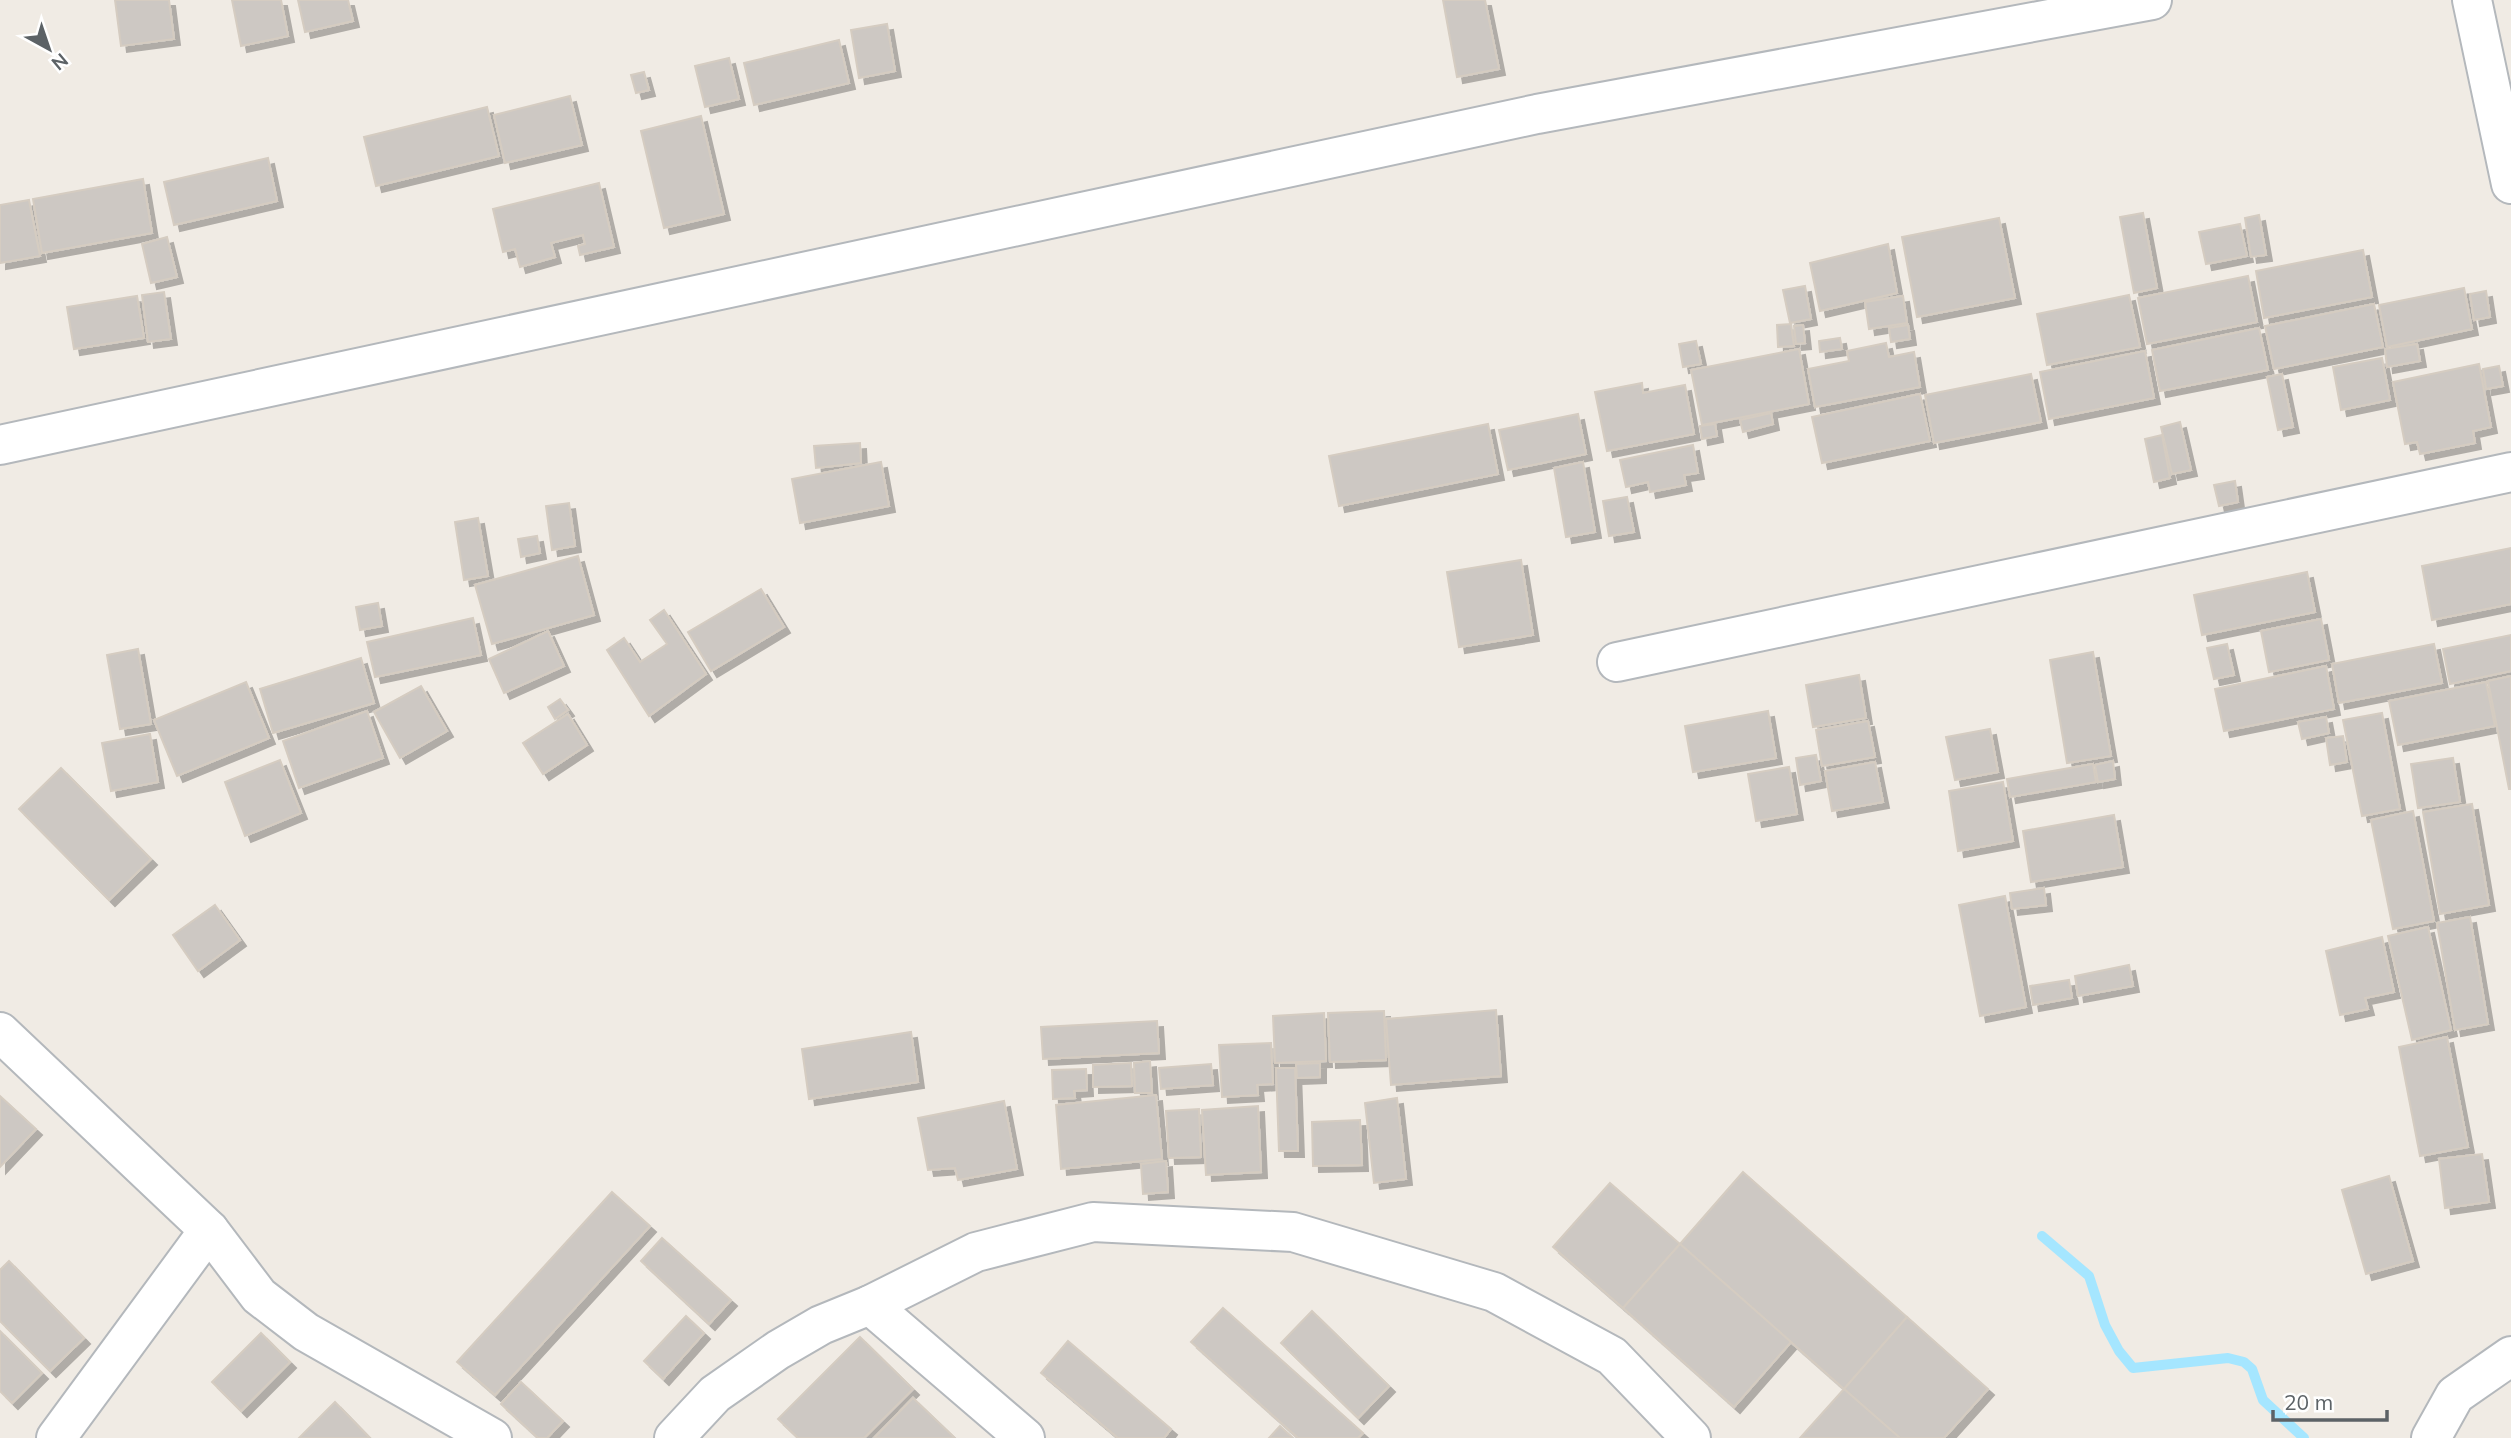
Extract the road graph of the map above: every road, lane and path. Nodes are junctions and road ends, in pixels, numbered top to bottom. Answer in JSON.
{"nodes":[{"id":1,"x":2152,"y":0,"type":"edge"},
{"id":2,"x":2472,"y":0,"type":"edge"},
{"id":3,"x":2511,"y":184,"type":"edge"},
{"id":4,"x":0,"y":445,"type":"edge"},
{"id":5,"x":2511,"y":472,"type":"edge"},
{"id":6,"x":1617,"y":662,"type":"dead end"},
{"id":7,"x":0,"y":1032,"type":"edge"},
{"id":8,"x":209,"y":1230,"type":"junction"},
{"id":9,"x":870,"y":1305,"type":"junction"},
{"id":10,"x":2511,"y":1356,"type":"edge"},
{"id":11,"x":56,"y":1438,"type":"edge"},
{"id":12,"x":492,"y":1438,"type":"edge"},
{"id":13,"x":674,"y":1438,"type":"edge"},
{"id":14,"x":1025,"y":1438,"type":"edge"},
{"id":15,"x":1691,"y":1438,"type":"edge"},
{"id":16,"x":2431,"y":1438,"type":"edge"}],
"edges":[{"from":1,"to":4,"type":"street"},
{"from":2,"to":3,"type":"street"},
{"from":5,"to":6,"type":"street"},
{"from":7,"to":8,"type":"street"},
{"from":8,"to":11,"type":"street"},
{"from":8,"to":12,"type":"street"},
{"from":9,"to":13,"type":"street"},
{"from":9,"to":14,"type":"street"},
{"from":9,"to":15,"type":"street"},
{"from":10,"to":16,"type":"street"}]}
